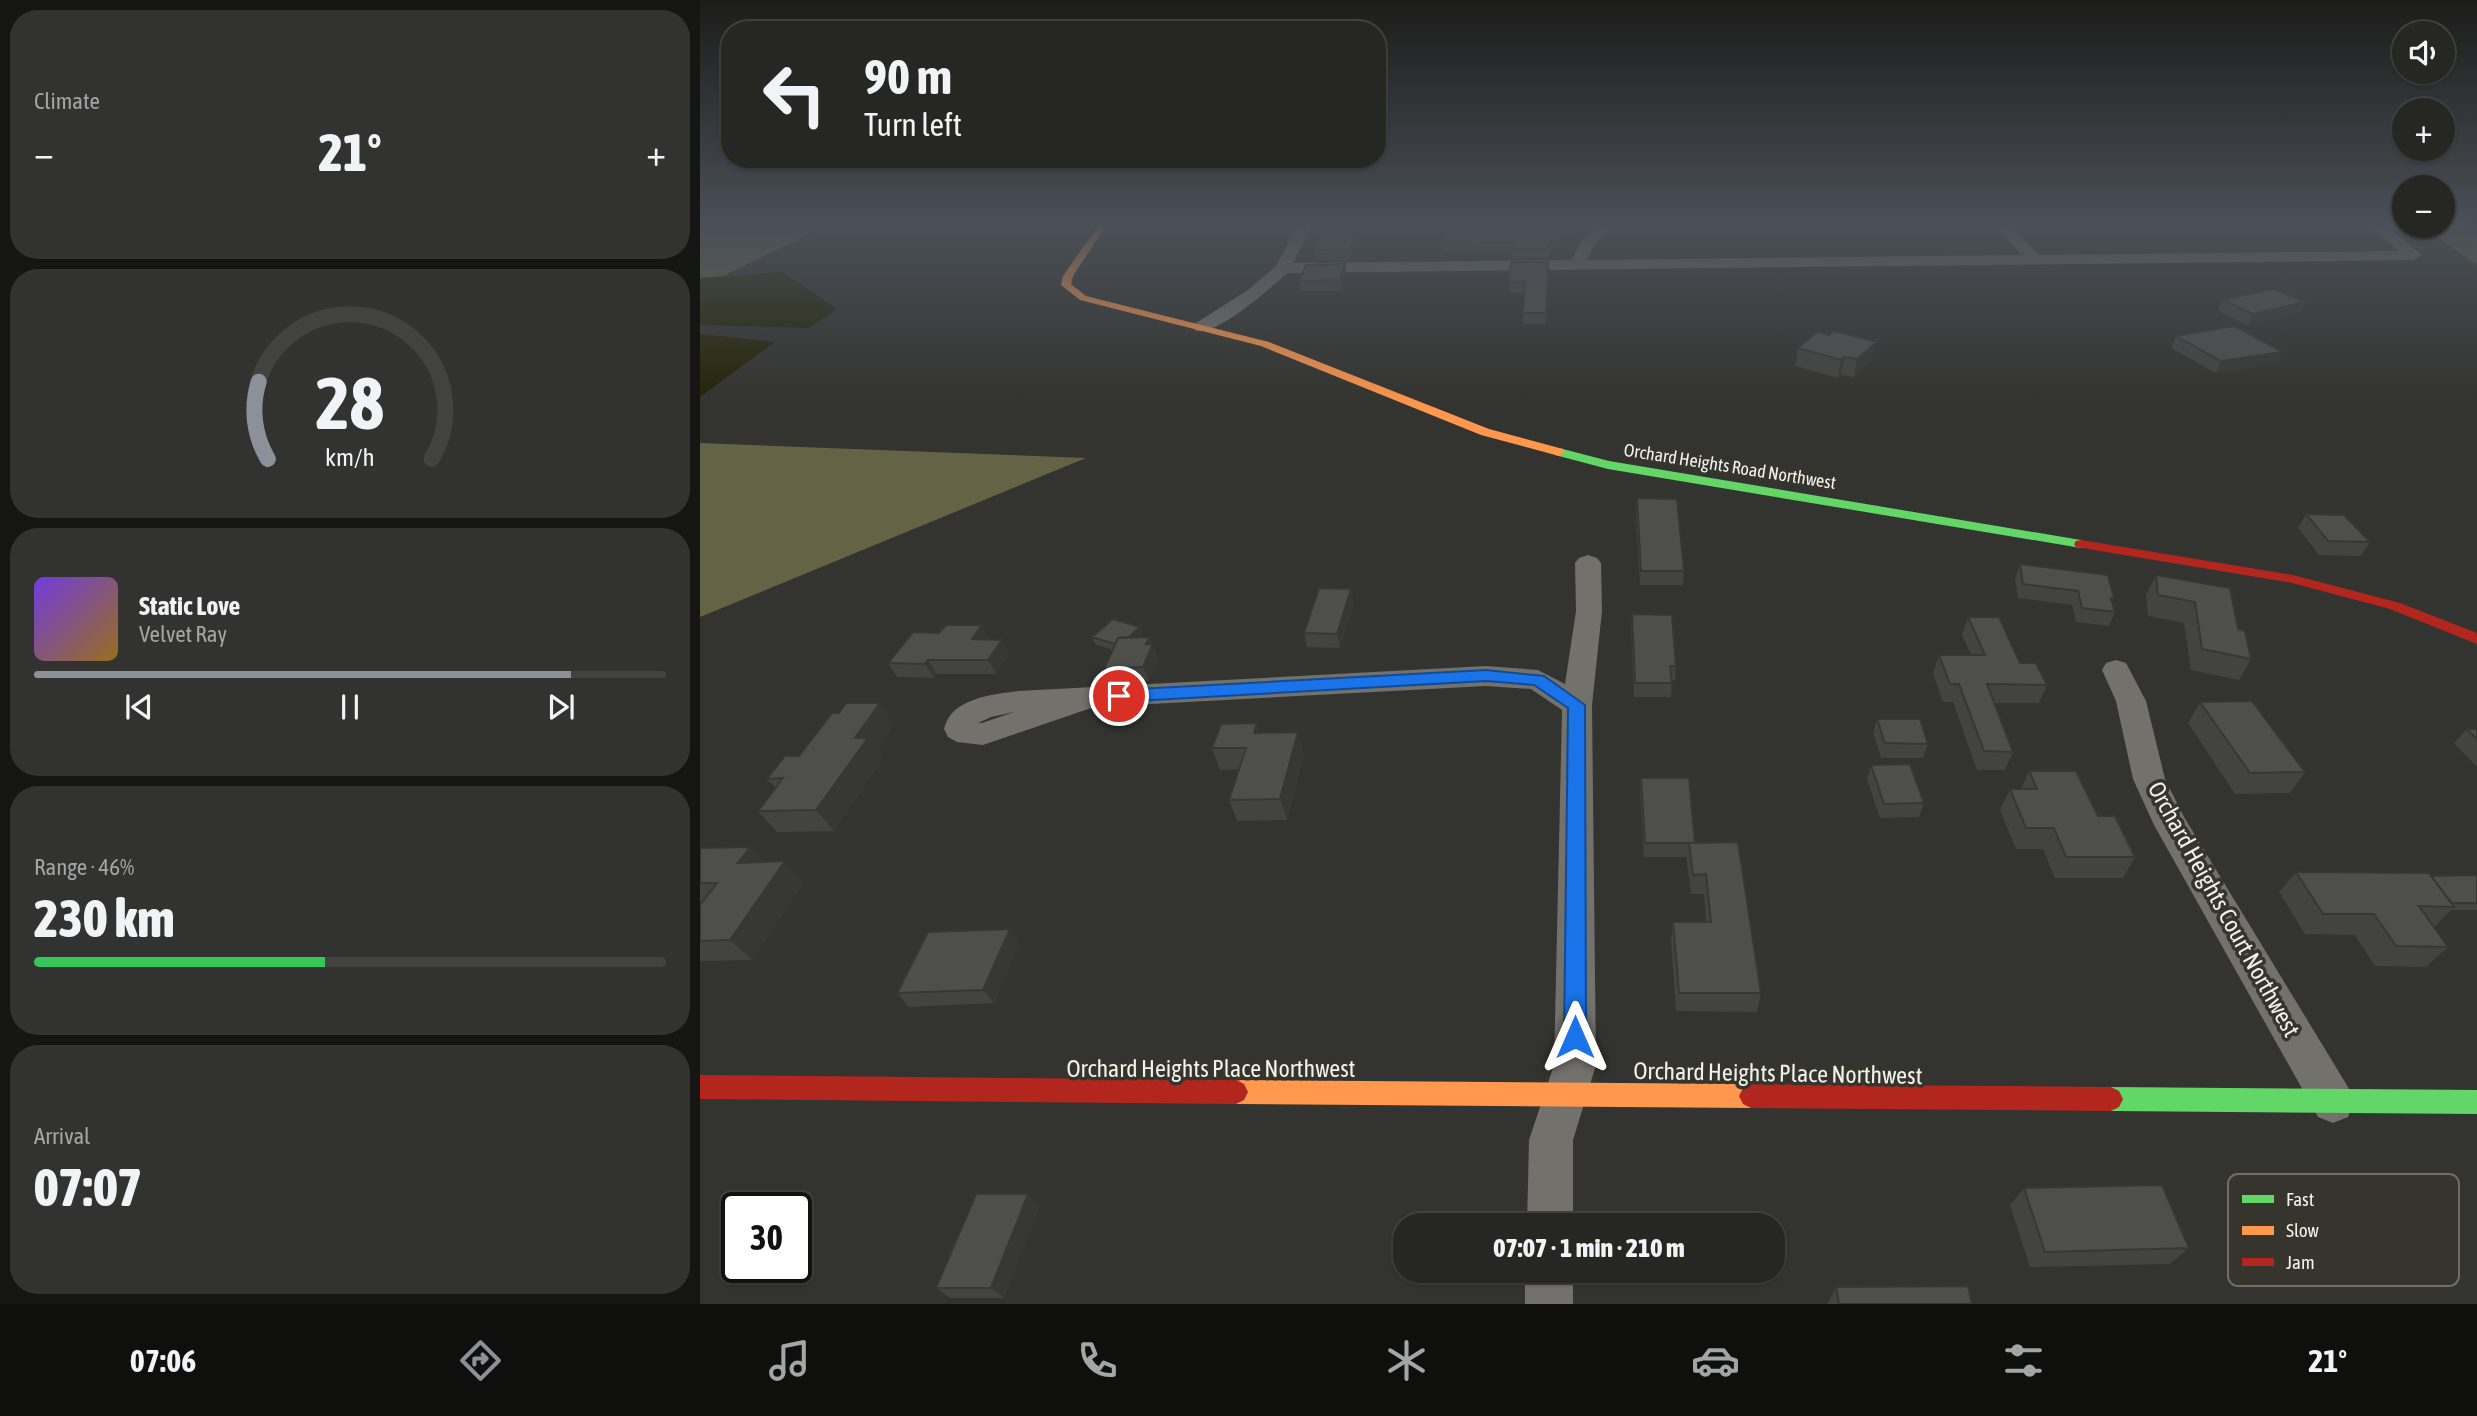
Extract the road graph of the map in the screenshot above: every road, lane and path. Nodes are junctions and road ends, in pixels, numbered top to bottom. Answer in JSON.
{"nodes":[{"id":1,"x":1066,"y":284,"type":"edge"},
{"id":2,"x":1265,"y":284,"type":"edge"},
{"id":3,"x":1202,"y":327,"type":"junction"},
{"id":4,"x":1588,"y":563,"type":"dead end"},
{"id":5,"x":2477,"y":639,"type":"edge"},
{"id":6,"x":2116,"y":670,"type":"dead end"},
{"id":7,"x":1093,"y":697,"type":"dead end"},
{"id":8,"x":1577,"y":705,"type":"junction"},
{"id":9,"x":700,"y":1087,"type":"edge"},
{"id":10,"x":1566,"y":1093,"type":"junction"},
{"id":11,"x":2333,"y":1102,"type":"junction"},
{"id":12,"x":2477,"y":1102,"type":"edge"},
{"id":13,"x":1549,"y":1213,"type":"edge"},
{"id":14,"x":1549,"y":1283,"type":"edge"},
{"id":15,"x":1549,"y":1304,"type":"edge"}],
"edges":[{"from":1,"to":3,"type":"street","name":"Orchard Heights Road Northwest"},
{"from":2,"to":3,"type":"street"},
{"from":3,"to":5,"type":"street","name":"Orchard Heights Road Northwest"},
{"from":4,"to":8,"type":"street"},
{"from":6,"to":11,"type":"street","name":"Orchard Heights Court Northwest"},
{"from":7,"to":8,"type":"street"},
{"from":8,"to":10,"type":"street"},
{"from":9,"to":10,"type":"street","name":"Orchard Heights Place Northwest"},
{"from":10,"to":11,"type":"street","name":"Orchard Heights Place Northwest"},
{"from":10,"to":13,"type":"street"},
{"from":11,"to":12,"type":"street","name":"Orchard Heights Place Northwest"},
{"from":14,"to":15,"type":"street"}]}
